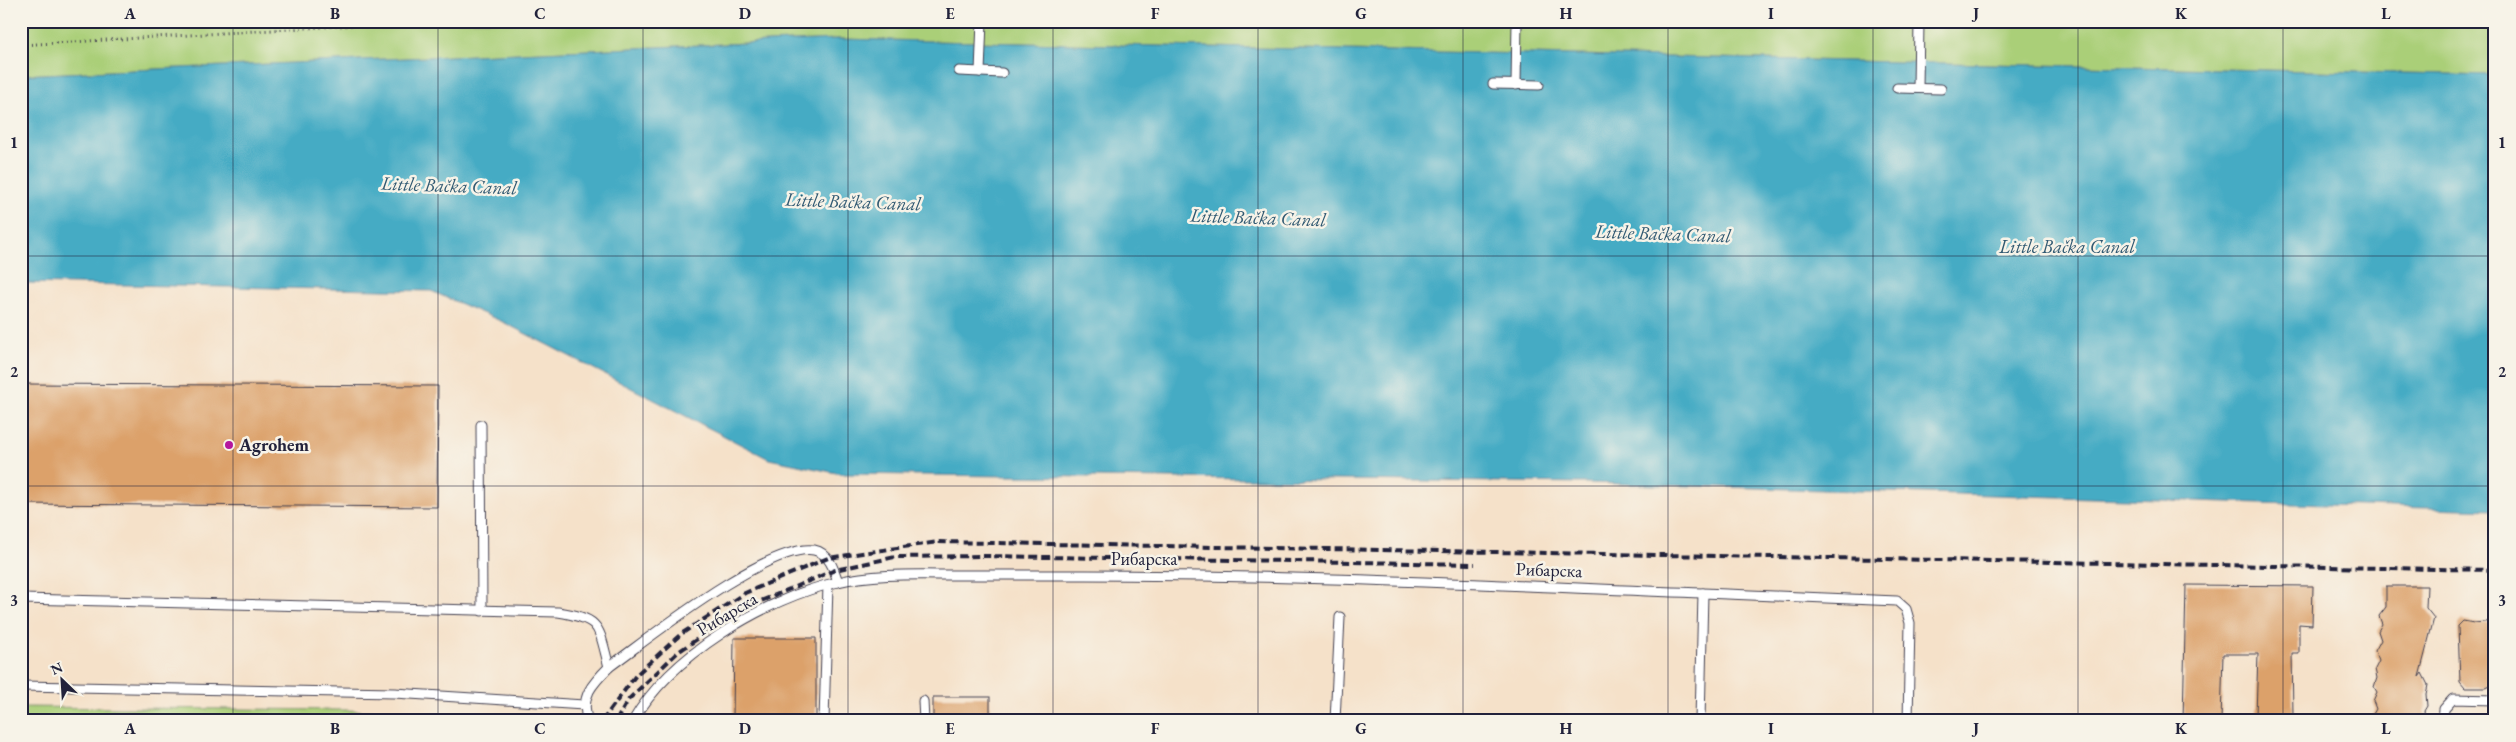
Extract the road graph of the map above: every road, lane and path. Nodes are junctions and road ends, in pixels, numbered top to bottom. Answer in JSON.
{"nodes":[{"id":1,"x":424,"y":21,"type":"edge"},
{"id":2,"x":982,"y":21,"type":"edge"},
{"id":3,"x":1517,"y":21,"type":"edge"},
{"id":4,"x":1920,"y":21,"type":"edge"},
{"id":5,"x":21,"y":46,"type":"edge"},
{"id":6,"x":959,"y":71,"type":"dead end"},
{"id":7,"x":980,"y":72,"type":"junction"},
{"id":8,"x":1002,"y":73,"type":"dead end"},
{"id":9,"x":1493,"y":84,"type":"dead end"},
{"id":10,"x":1516,"y":85,"type":"junction"},
{"id":11,"x":1539,"y":85,"type":"dead end"},
{"id":12,"x":1897,"y":88,"type":"dead end"},
{"id":13,"x":1918,"y":88,"type":"junction"},
{"id":14,"x":1941,"y":89,"type":"dead end"},
{"id":15,"x":481,"y":425,"type":"dead end"},
{"id":16,"x":838,"y":582,"type":"junction"},
{"id":17,"x":828,"y":585,"type":"junction"},
{"id":18,"x":1703,"y":593,"type":"junction"},
{"id":19,"x":21,"y":599,"type":"edge"},
{"id":20,"x":482,"y":610,"type":"junction"},
{"id":21,"x":1340,"y":616,"type":"dead end"},
{"id":22,"x":609,"y":667,"type":"junction"},
{"id":23,"x":21,"y":686,"type":"edge"},
{"id":24,"x":2495,"y":700,"type":"edge"},
{"id":25,"x":923,"y":702,"type":"dead end"},
{"id":26,"x":584,"y":705,"type":"junction"},
{"id":27,"x":588,"y":721,"type":"edge"},
{"id":28,"x":633,"y":721,"type":"edge"},
{"id":29,"x":824,"y":721,"type":"edge"},
{"id":30,"x":924,"y":721,"type":"edge"},
{"id":31,"x":1335,"y":721,"type":"edge"},
{"id":32,"x":1700,"y":721,"type":"edge"},
{"id":33,"x":1908,"y":721,"type":"edge"},
{"id":34,"x":2444,"y":721,"type":"edge"}],
"edges":[{"from":1,"to":5,"type":"path"},
{"from":2,"to":7,"type":"lane"},
{"from":3,"to":10,"type":"lane"},
{"from":4,"to":13,"type":"lane"},
{"from":6,"to":7,"type":"lane"},
{"from":7,"to":8,"type":"lane"},
{"from":9,"to":10,"type":"lane"},
{"from":10,"to":11,"type":"lane"},
{"from":12,"to":13,"type":"lane"},
{"from":13,"to":14,"type":"lane"},
{"from":15,"to":20,"type":"lane"},
{"from":16,"to":17,"type":"lane","name":"Рибарска"},
{"from":16,"to":18,"type":"lane","name":"Рибарска"},
{"from":16,"to":22,"type":"lane"},
{"from":17,"to":28,"type":"lane","name":"Рибарска"},
{"from":17,"to":29,"type":"lane"},
{"from":18,"to":32,"type":"lane"},
{"from":18,"to":33,"type":"lane","name":"Рибарска"},
{"from":19,"to":20,"type":"lane"},
{"from":20,"to":22,"type":"lane"},
{"from":21,"to":31,"type":"lane"},
{"from":22,"to":26,"type":"lane"},
{"from":23,"to":26,"type":"lane"},
{"from":24,"to":34,"type":"lane"},
{"from":25,"to":30,"type":"lane"},
{"from":26,"to":27,"type":"lane"}]}
